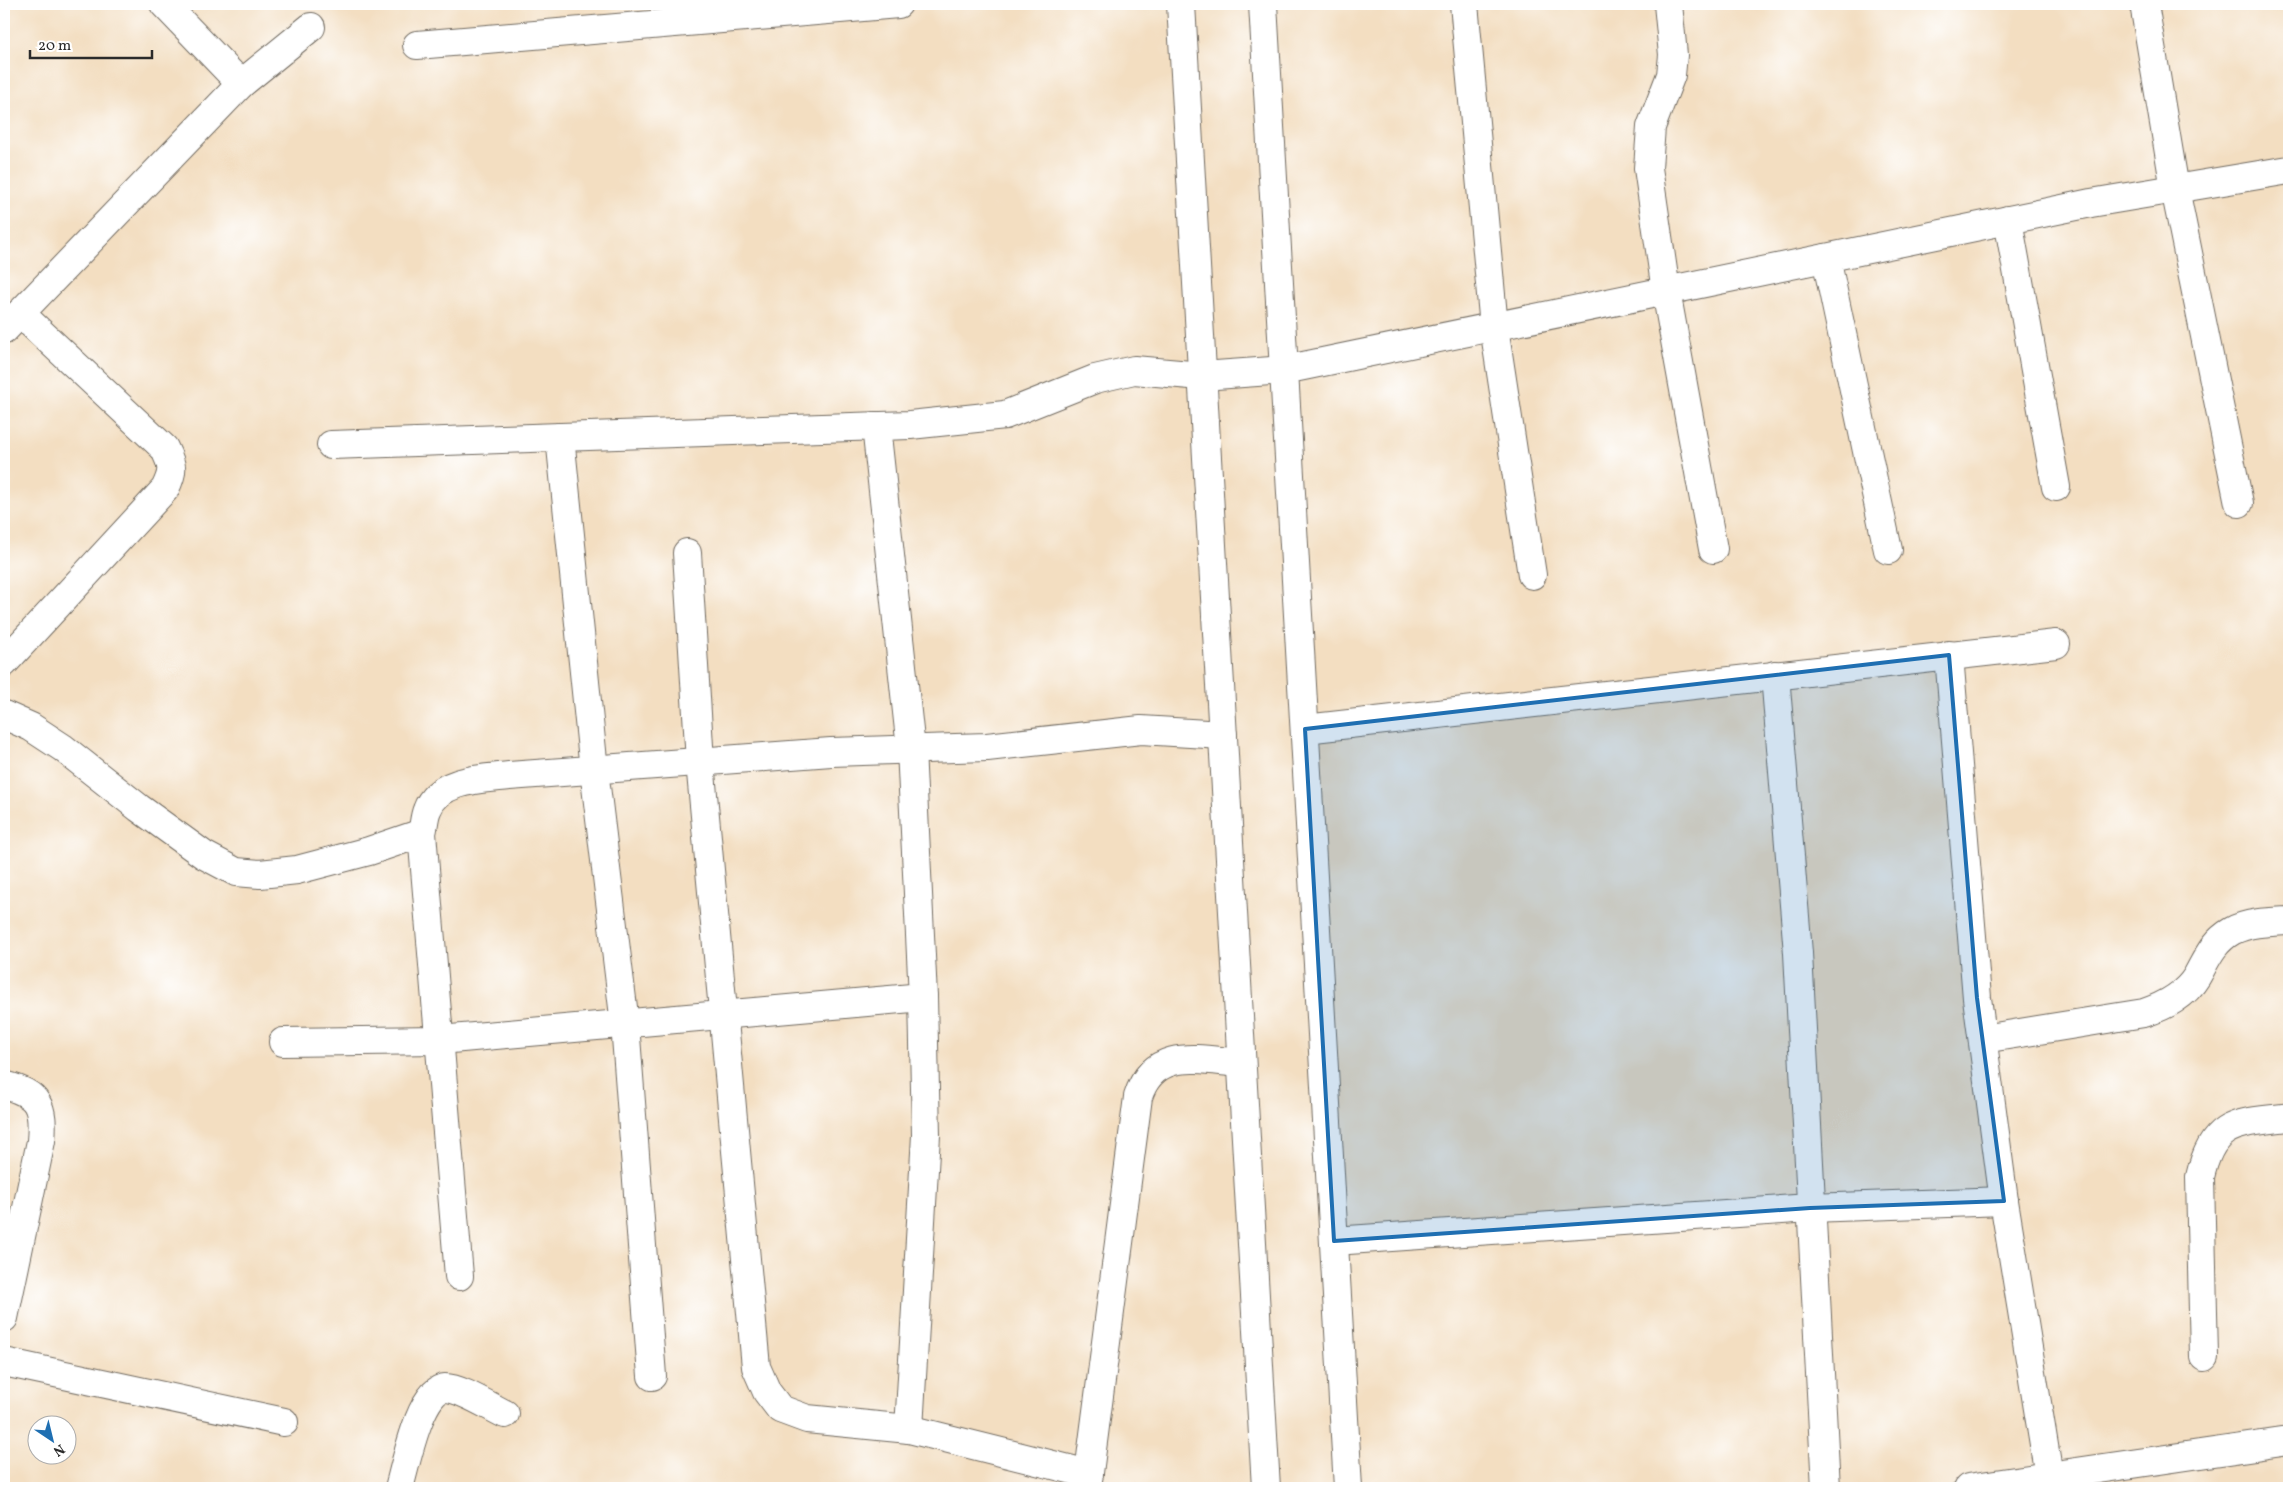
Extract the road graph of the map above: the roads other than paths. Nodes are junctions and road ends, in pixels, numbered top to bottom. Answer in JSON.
{"nodes":[{"id":1,"x":164,"y":4,"type":"edge"},
{"id":2,"x":898,"y":4,"type":"edge"},
{"id":3,"x":1181,"y":4,"type":"edge"},
{"id":4,"x":1264,"y":4,"type":"edge"},
{"id":5,"x":1464,"y":4,"type":"edge"},
{"id":6,"x":1668,"y":4,"type":"edge"},
{"id":7,"x":2144,"y":4,"type":"edge"},
{"id":8,"x":311,"y":27,"type":"dead end"},
{"id":9,"x":417,"y":45,"type":"dead end"},
{"id":10,"x":241,"y":84,"type":"junction"},
{"id":11,"x":2289,"y":170,"type":"edge"},
{"id":12,"x":2175,"y":189,"type":"junction"},
{"id":13,"x":2008,"y":220,"type":"junction"},
{"id":14,"x":1826,"y":258,"type":"junction"},
{"id":15,"x":1666,"y":291,"type":"junction"},
{"id":16,"x":12,"y":322,"type":"edge"},
{"id":17,"x":1494,"y":327,"type":"junction"},
{"id":18,"x":1284,"y":370,"type":"junction"},
{"id":19,"x":1202,"y":376,"type":"junction"},
{"id":20,"x":876,"y":426,"type":"junction"},
{"id":21,"x":560,"y":437,"type":"junction"},
{"id":22,"x":331,"y":445,"type":"dead end"},
{"id":23,"x":2056,"y":487,"type":"dead end"},
{"id":24,"x":2239,"y":503,"type":"dead end"},
{"id":25,"x":1713,"y":549,"type":"dead end"},
{"id":26,"x":1888,"y":550,"type":"dead end"},
{"id":27,"x":687,"y":553,"type":"dead end"},
{"id":28,"x":1532,"y":575,"type":"dead end"},
{"id":29,"x":2056,"y":644,"type":"dead end"},
{"id":30,"x":1948,"y":655,"type":"junction"},
{"id":31,"x":4,"y":663,"type":"edge"},
{"id":32,"x":1775,"y":675,"type":"junction"},
{"id":33,"x":4,"y":716,"type":"edge"},
{"id":34,"x":1305,"y":730,"type":"junction"},
{"id":35,"x":1222,"y":735,"type":"junction"},
{"id":36,"x":911,"y":749,"type":"junction"},
{"id":37,"x":700,"y":762,"type":"junction"},
{"id":38,"x":594,"y":770,"type":"junction"},
{"id":39,"x":422,"y":833,"type":"junction"},
{"id":40,"x":2289,"y":921,"type":"edge"},
{"id":41,"x":923,"y":997,"type":"junction"},
{"id":42,"x":723,"y":1015,"type":"junction"},
{"id":43,"x":625,"y":1024,"type":"junction"},
{"id":44,"x":1982,"y":1038,"type":"junction"},
{"id":45,"x":440,"y":1040,"type":"junction"},
{"id":46,"x":283,"y":1042,"type":"dead end"},
{"id":47,"x":1242,"y":1063,"type":"junction"},
{"id":48,"x":4,"y":1085,"type":"edge"},
{"id":49,"x":2289,"y":1117,"type":"edge"},
{"id":50,"x":2004,"y":1201,"type":"junction"},
{"id":51,"x":1810,"y":1208,"type":"junction"},
{"id":52,"x":1334,"y":1241,"type":"junction"},
{"id":53,"x":459,"y":1276,"type":"dead end"},
{"id":54,"x":4,"y":1318,"type":"edge"},
{"id":55,"x":2204,"y":1357,"type":"dead end"},
{"id":56,"x":4,"y":1362,"type":"edge"},
{"id":57,"x":652,"y":1376,"type":"dead end"},
{"id":58,"x":505,"y":1414,"type":"dead end"},
{"id":59,"x":284,"y":1422,"type":"dead end"},
{"id":60,"x":909,"y":1429,"type":"junction"},
{"id":61,"x":2289,"y":1440,"type":"edge"},
{"id":62,"x":2049,"y":1476,"type":"junction"},
{"id":63,"x":1088,"y":1481,"type":"edge"},
{"id":64,"x":399,"y":1488,"type":"edge"},
{"id":65,"x":1266,"y":1488,"type":"edge"},
{"id":66,"x":1348,"y":1488,"type":"edge"},
{"id":67,"x":1826,"y":1488,"type":"edge"},
{"id":68,"x":1968,"y":1488,"type":"edge"}],
"edges":[{"from":1,"to":10,"type":"street"},
{"from":2,"to":9,"type":"street"},
{"from":3,"to":19,"type":"street"},
{"from":4,"to":18,"type":"street"},
{"from":5,"to":17,"type":"street"},
{"from":6,"to":15,"type":"street"},
{"from":7,"to":12,"type":"street"},
{"from":8,"to":10,"type":"street"},
{"from":10,"to":16,"type":"street"},
{"from":11,"to":12,"type":"street"},
{"from":12,"to":13,"type":"street"},
{"from":12,"to":24,"type":"street"},
{"from":13,"to":14,"type":"street"},
{"from":13,"to":23,"type":"street"},
{"from":14,"to":15,"type":"street"},
{"from":14,"to":26,"type":"street"},
{"from":15,"to":17,"type":"street"},
{"from":15,"to":25,"type":"street"},
{"from":16,"to":31,"type":"street"},
{"from":17,"to":18,"type":"street"},
{"from":17,"to":28,"type":"street"},
{"from":18,"to":19,"type":"street"},
{"from":18,"to":34,"type":"street"},
{"from":19,"to":20,"type":"street"},
{"from":19,"to":35,"type":"street"},
{"from":20,"to":21,"type":"street"},
{"from":20,"to":36,"type":"street"},
{"from":21,"to":22,"type":"street"},
{"from":21,"to":38,"type":"street"},
{"from":27,"to":37,"type":"street"},
{"from":29,"to":30,"type":"street"},
{"from":30,"to":32,"type":"street"},
{"from":30,"to":44,"type":"street"},
{"from":32,"to":34,"type":"street"},
{"from":32,"to":51,"type":"street"},
{"from":33,"to":39,"type":"street"},
{"from":34,"to":52,"type":"street"},
{"from":35,"to":36,"type":"street"},
{"from":35,"to":47,"type":"street"},
{"from":36,"to":37,"type":"street"},
{"from":36,"to":41,"type":"street"},
{"from":37,"to":38,"type":"street"},
{"from":37,"to":42,"type":"street"},
{"from":38,"to":39,"type":"street"},
{"from":38,"to":43,"type":"street"},
{"from":39,"to":45,"type":"street"},
{"from":40,"to":44,"type":"street"},
{"from":41,"to":42,"type":"street"},
{"from":41,"to":60,"type":"street"},
{"from":42,"to":43,"type":"street"},
{"from":42,"to":60,"type":"street"},
{"from":43,"to":45,"type":"street"},
{"from":43,"to":57,"type":"street"},
{"from":44,"to":50,"type":"street"},
{"from":45,"to":46,"type":"street"},
{"from":45,"to":53,"type":"street"},
{"from":47,"to":63,"type":"street"},
{"from":47,"to":65,"type":"street"},
{"from":48,"to":54,"type":"street"},
{"from":49,"to":55,"type":"street"},
{"from":50,"to":51,"type":"street"},
{"from":50,"to":62,"type":"street"},
{"from":51,"to":52,"type":"street"},
{"from":51,"to":67,"type":"street"},
{"from":52,"to":66,"type":"street"},
{"from":56,"to":59,"type":"street"},
{"from":58,"to":64,"type":"street"},
{"from":60,"to":63,"type":"street"},
{"from":61,"to":62,"type":"street"},
{"from":62,"to":68,"type":"street"}]}
